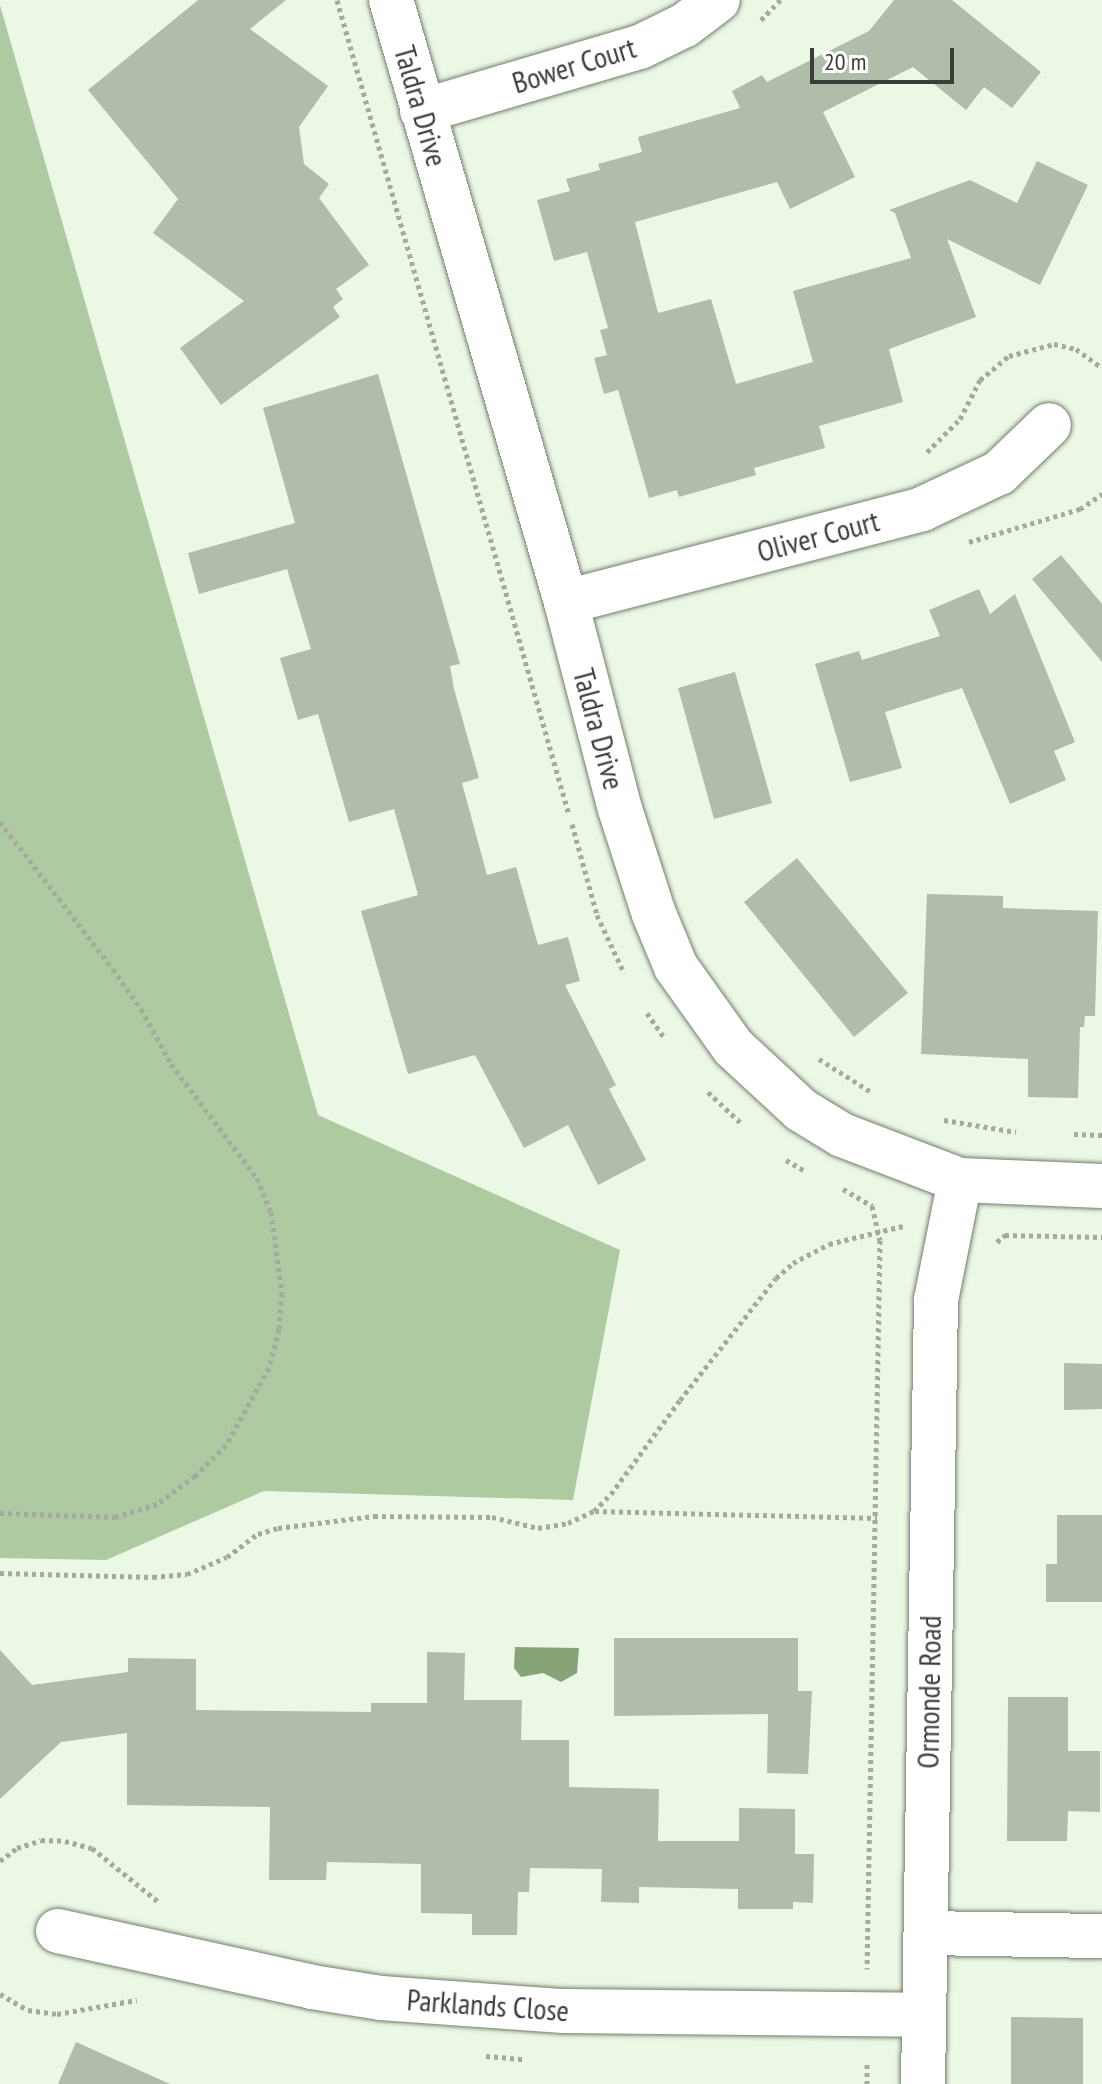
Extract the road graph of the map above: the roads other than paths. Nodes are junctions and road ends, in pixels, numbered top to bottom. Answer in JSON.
{"nodes":[{"id":1,"x":391,"y":0,"type":"edge"},
{"id":2,"x":718,"y":0,"type":"edge"},
{"id":3,"x":422,"y":111,"type":"junction"},
{"id":4,"x":1049,"y":425,"type":"dead end"},
{"id":5,"x":566,"y":602,"type":"junction"},
{"id":6,"x":940,"y":1174,"type":"junction"},
{"id":7,"x":1102,"y":1186,"type":"edge"},
{"id":8,"x":58,"y":1931,"type":"dead end"},
{"id":9,"x":926,"y":1933,"type":"junction"},
{"id":10,"x":1102,"y":1936,"type":"edge"},
{"id":11,"x":924,"y":2015,"type":"junction"},
{"id":12,"x":923,"y":2084,"type":"edge"}],
"edges":[{"from":1,"to":3,"type":"street","name":"Taldra Drive"},
{"from":2,"to":3,"type":"street","name":"Bower Court"},
{"from":3,"to":5,"type":"street","name":"Taldra Drive"},
{"from":4,"to":5,"type":"street","name":"Oliver Court"},
{"from":5,"to":6,"type":"street","name":"Taldra Drive"},
{"from":6,"to":7,"type":"street","name":"Taldra Drive"},
{"from":6,"to":9,"type":"street","name":"Ormonde Road"},
{"from":8,"to":11,"type":"street","name":"Parklands Close"},
{"from":9,"to":10,"type":"street"},
{"from":9,"to":11,"type":"street","name":"Ormonde Road"},
{"from":11,"to":12,"type":"street","name":"Ormonde Road"}]}
